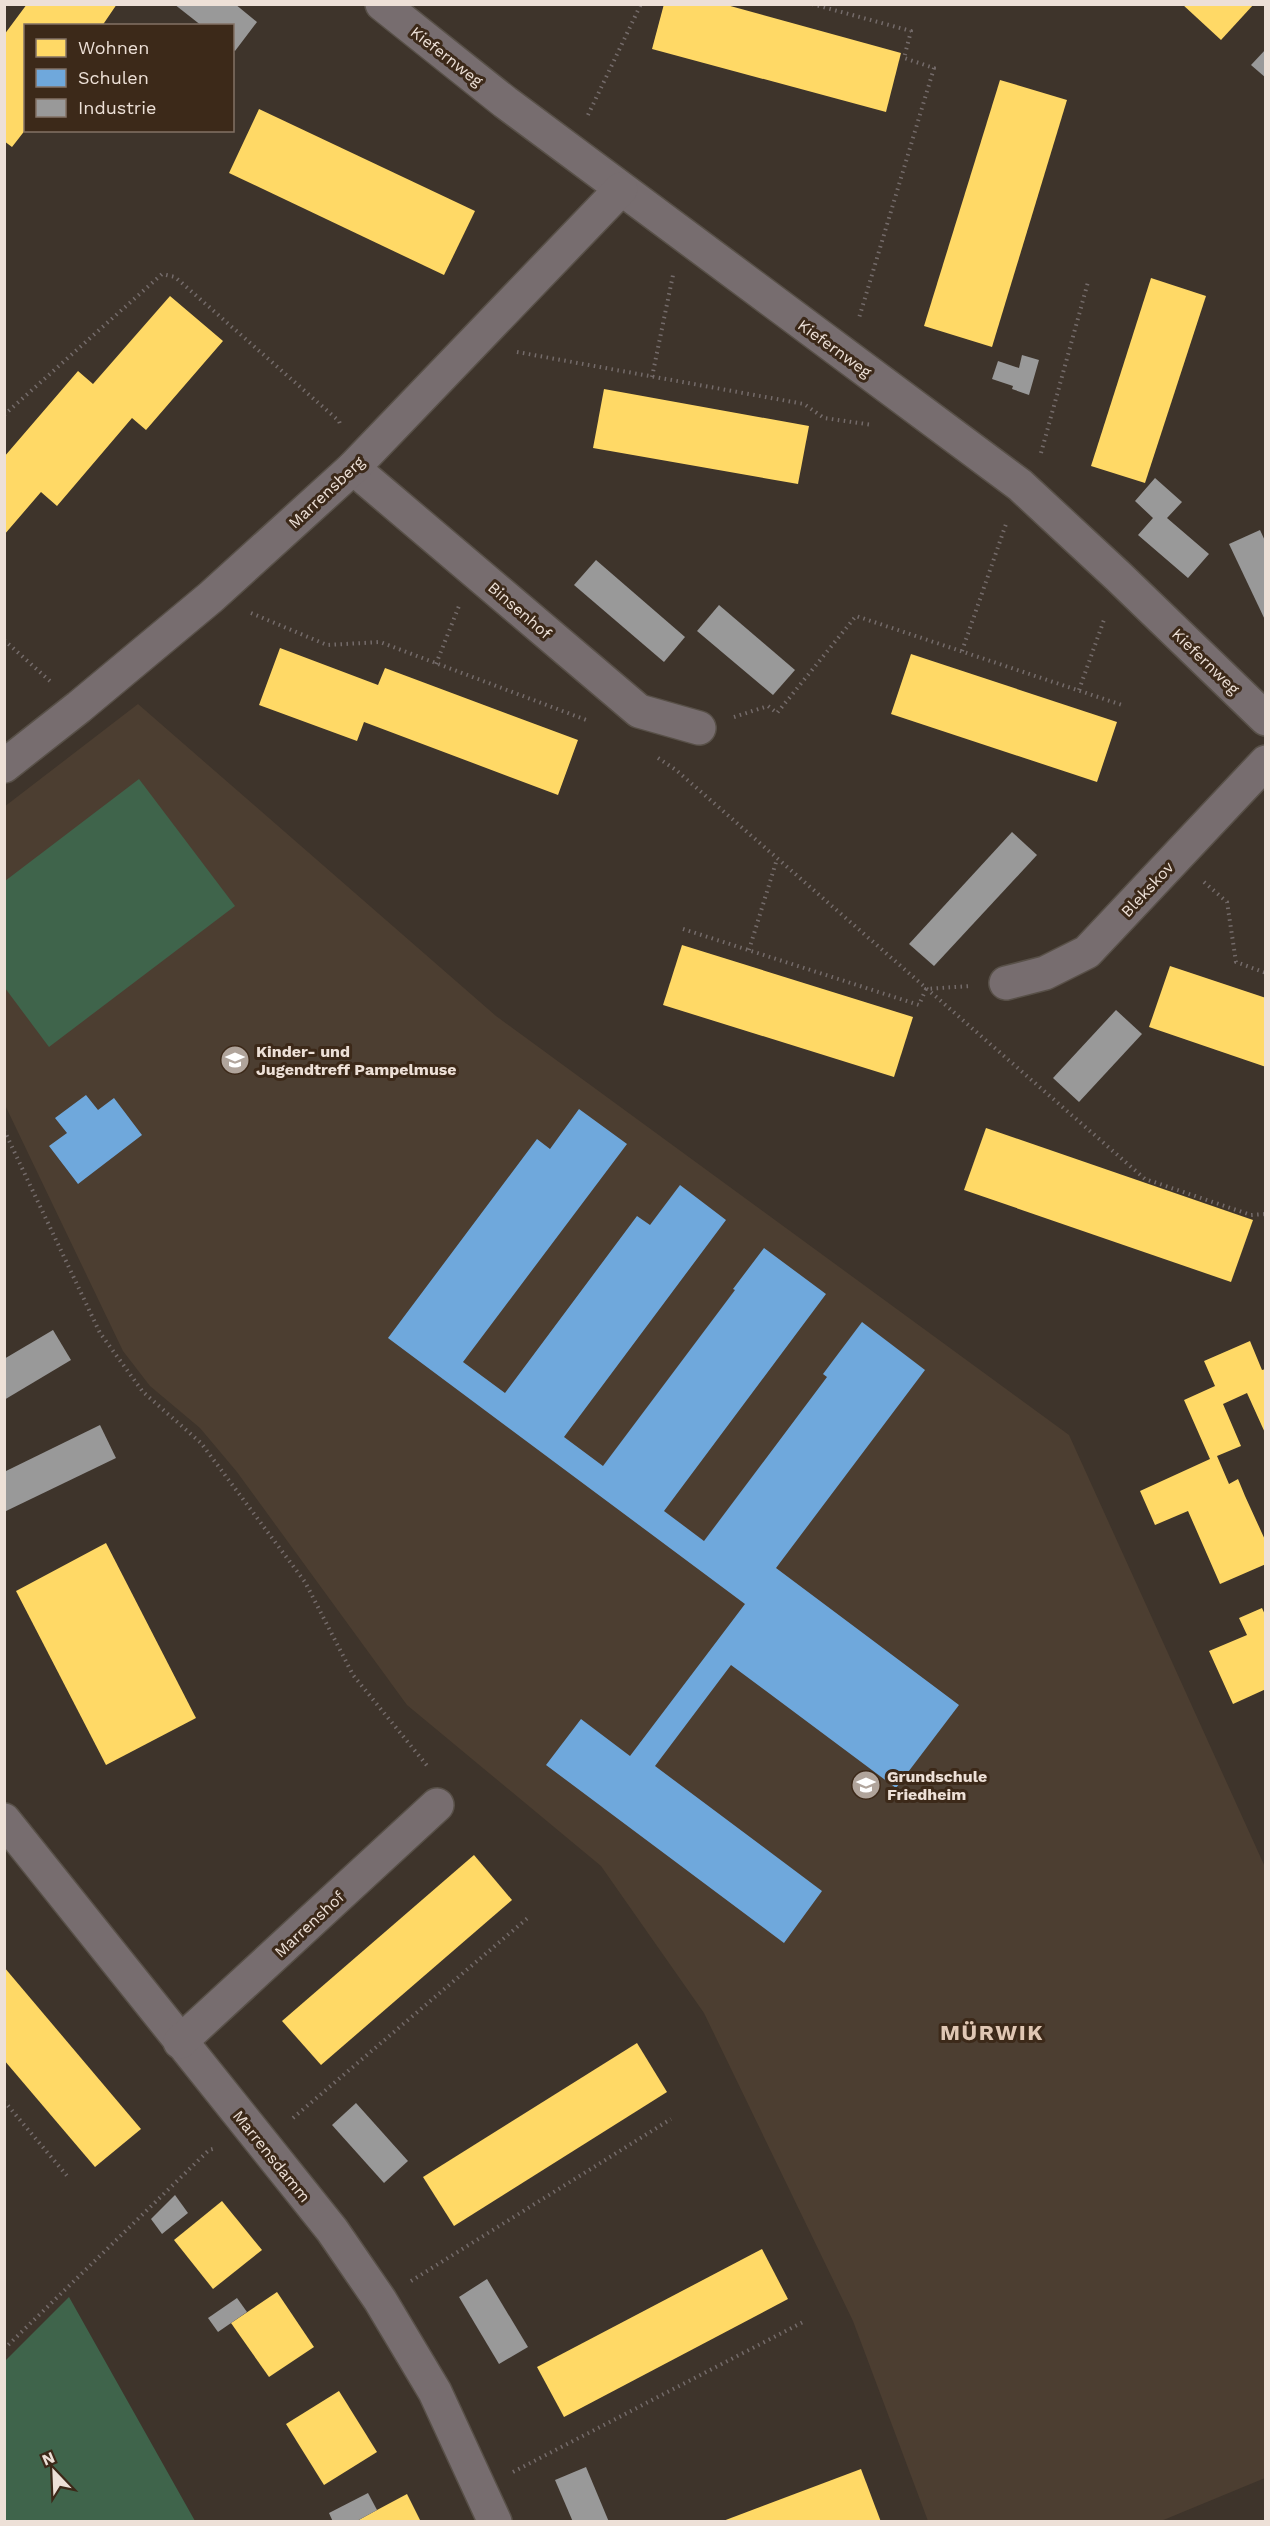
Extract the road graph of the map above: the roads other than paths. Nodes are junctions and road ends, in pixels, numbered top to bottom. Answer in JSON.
{"nodes":[{"id":1,"x":382,"y":4,"type":"edge"},
{"id":2,"x":621,"y":189,"type":"junction"},
{"id":3,"x":354,"y":468,"type":"junction"},
{"id":4,"x":1266,"y":719,"type":"edge"},
{"id":5,"x":699,"y":728,"type":"road end"},
{"id":6,"x":1266,"y":762,"type":"edge"},
{"id":7,"x":4,"y":765,"type":"edge"},
{"id":8,"x":1006,"y":983,"type":"road end"},
{"id":9,"x":437,"y":1805,"type":"road end"},
{"id":10,"x":4,"y":1820,"type":"edge"},
{"id":11,"x":180,"y":2042,"type":"junction"},
{"id":12,"x":495,"y":2522,"type":"edge"}],
"edges":[{"from":1,"to":2,"type":"street","name":"Kiefernweg"},
{"from":2,"to":3,"type":"street","name":"Marrensberg"},
{"from":2,"to":4,"type":"street","name":"Kiefernweg"},
{"from":3,"to":5,"type":"street","name":"Binsenhof"},
{"from":3,"to":7,"type":"street","name":"Marrensberg"},
{"from":6,"to":8,"type":"street","name":"Blekskov"},
{"from":9,"to":11,"type":"street","name":"Marrenshof"},
{"from":10,"to":11,"type":"street","name":"Marrensdamm"},
{"from":11,"to":12,"type":"street","name":"Marrensdamm"}]}
